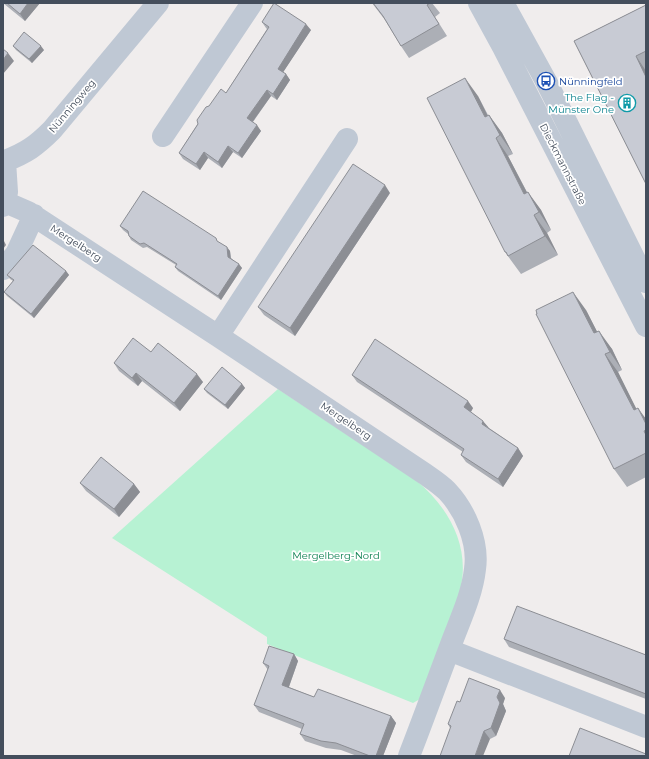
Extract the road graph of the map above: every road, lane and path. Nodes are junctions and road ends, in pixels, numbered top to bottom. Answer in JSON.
{"nodes":[{"id":1,"x":158,"y":3,"type":"edge"},
{"id":2,"x":252,"y":3,"type":"edge"},
{"id":3,"x":479,"y":3,"type":"edge"},
{"id":4,"x":503,"y":3,"type":"edge"},
{"id":5,"x":163,"y":136,"type":"dead end"},
{"id":6,"x":348,"y":139,"type":"dead end"},
{"id":7,"x":4,"y":161,"type":"edge"},
{"id":8,"x":4,"y":204,"type":"edge"},
{"id":9,"x":34,"y":215,"type":"junction"},
{"id":10,"x":3,"y":269,"type":"edge"},
{"id":11,"x":646,"y":282,"type":"edge"},
{"id":12,"x":646,"y":326,"type":"edge"},
{"id":13,"x":218,"y":336,"type":"junction"},
{"id":14,"x":449,"y":650,"type":"junction"},
{"id":15,"x":646,"y":727,"type":"edge"},
{"id":16,"x":409,"y":756,"type":"edge"}],
"edges":[{"from":1,"to":7,"type":"street","name":"Nünningweg"},
{"from":2,"to":5,"type":"street"},
{"from":3,"to":12,"type":"street","name":"Dieckmannstraße"},
{"from":4,"to":11,"type":"street","name":"Dieckmannstraße"},
{"from":6,"to":13,"type":"street"},
{"from":7,"to":8,"type":"street","name":"Nünningweg"},
{"from":8,"to":9,"type":"street","name":"Mergelberg"},
{"from":9,"to":10,"type":"street"},
{"from":9,"to":13,"type":"street","name":"Mergelberg"},
{"from":13,"to":14,"type":"street","name":"Mergelberg"},
{"from":14,"to":15,"type":"street"},
{"from":14,"to":16,"type":"street","name":"Mergelberg"}]}
